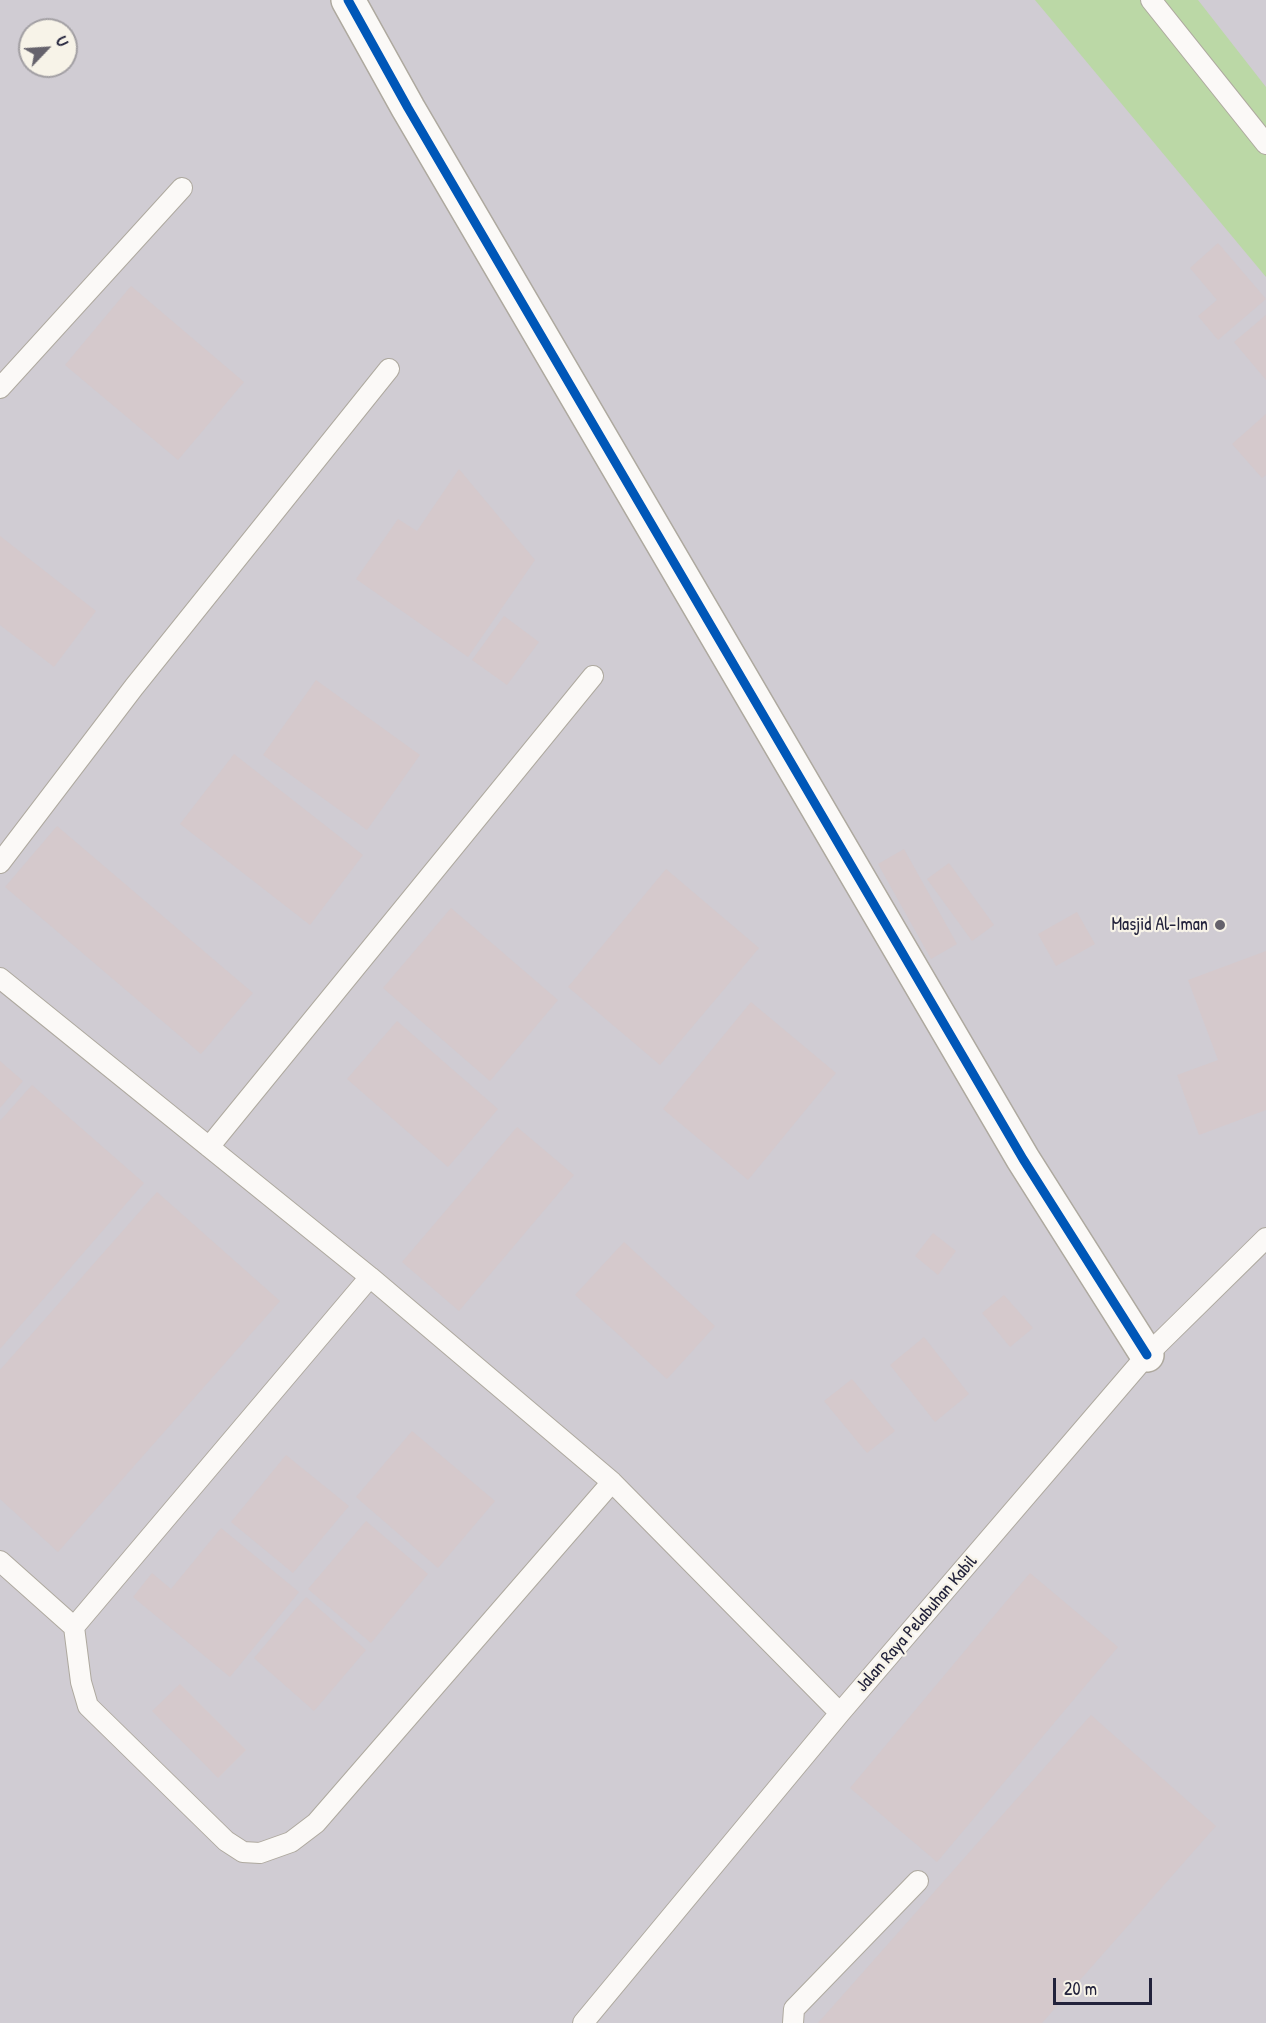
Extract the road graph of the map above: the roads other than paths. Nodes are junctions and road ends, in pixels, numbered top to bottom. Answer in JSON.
{"nodes":[{"id":1,"x":348,"y":0,"type":"edge"},
{"id":2,"x":1151,"y":0,"type":"edge"},
{"id":3,"x":1266,"y":144,"type":"edge"},
{"id":4,"x":182,"y":188,"type":"dead end"},
{"id":5,"x":389,"y":369,"type":"dead end"},
{"id":6,"x":0,"y":388,"type":"edge"},
{"id":7,"x":593,"y":676,"type":"dead end"},
{"id":8,"x":0,"y":863,"type":"edge"},
{"id":9,"x":0,"y":978,"type":"edge"},
{"id":10,"x":209,"y":1147,"type":"junction"},
{"id":11,"x":1266,"y":1238,"type":"edge"},
{"id":12,"x":370,"y":1277,"type":"junction"},
{"id":13,"x":1147,"y":1355,"type":"junction"},
{"id":14,"x":612,"y":1482,"type":"junction"},
{"id":15,"x":0,"y":1560,"type":"edge"},
{"id":16,"x":74,"y":1627,"type":"junction"},
{"id":17,"x":840,"y":1713,"type":"junction"},
{"id":18,"x":918,"y":1881,"type":"dead end"},
{"id":19,"x":584,"y":2023,"type":"edge"},
{"id":20,"x":793,"y":2023,"type":"edge"}],
"edges":[{"from":1,"to":13,"type":"street"},
{"from":2,"to":3,"type":"lane"},
{"from":4,"to":6,"type":"lane"},
{"from":5,"to":8,"type":"lane"},
{"from":7,"to":10,"type":"lane"},
{"from":9,"to":10,"type":"lane"},
{"from":10,"to":12,"type":"lane"},
{"from":11,"to":13,"type":"lane","name":"Jalan Raya Pelabuhan Kabil"},
{"from":12,"to":14,"type":"lane"},
{"from":12,"to":16,"type":"lane"},
{"from":13,"to":17,"type":"lane","name":"Jalan Raya Pelabuhan Kabil"},
{"from":14,"to":16,"type":"lane"},
{"from":14,"to":17,"type":"lane"},
{"from":15,"to":16,"type":"lane"},
{"from":17,"to":19,"type":"lane","name":"Jalan Raya Pelabuhan Kabil"},
{"from":18,"to":20,"type":"lane"}]}
